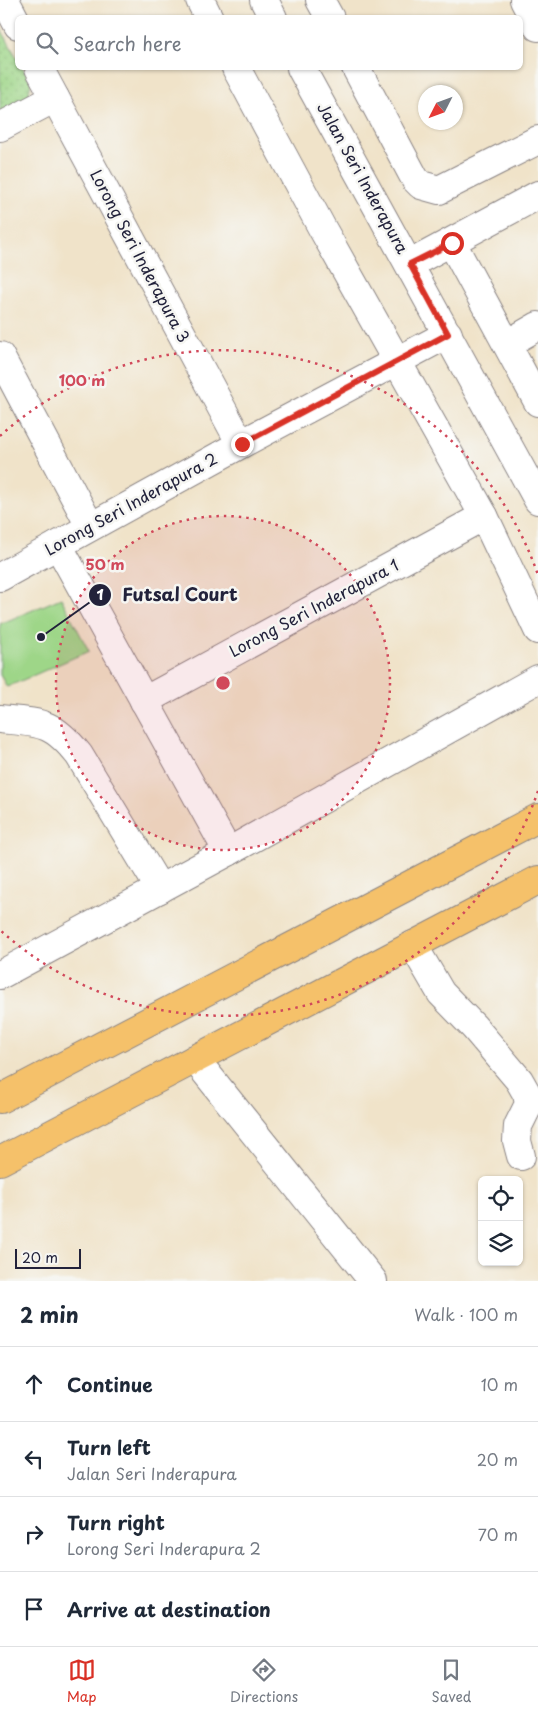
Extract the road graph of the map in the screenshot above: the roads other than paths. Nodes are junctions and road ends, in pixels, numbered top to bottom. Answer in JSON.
{"nodes":[{"id":1,"x":5,"y":0,"type":"edge"},
{"id":2,"x":200,"y":0,"type":"edge"},
{"id":3,"x":264,"y":0,"type":"edge"},
{"id":4,"x":320,"y":0,"type":"edge"},
{"id":5,"x":524,"y":0,"type":"edge"},
{"id":6,"x":208,"y":15,"type":"edge"},
{"id":7,"x":272,"y":15,"type":"edge"},
{"id":8,"x":328,"y":15,"type":"edge"},
{"id":9,"x":15,"y":19,"type":"edge"},
{"id":10,"x":538,"y":26,"type":"edge"},
{"id":11,"x":40,"y":70,"type":"edge"},
{"id":12,"x":237,"y":70,"type":"edge"},
{"id":13,"x":302,"y":70,"type":"edge"},
{"id":14,"x":357,"y":70,"type":"edge"},
{"id":15,"x":55,"y":98,"type":"junction"},
{"id":16,"x":0,"y":127,"type":"edge"},
{"id":17,"x":538,"y":140,"type":"edge"},
{"id":18,"x":538,"y":195,"type":"edge"},
{"id":19,"x":452,"y":243,"type":"junction"},
{"id":20,"x":410,"y":264,"type":"junction"},
{"id":21,"x":538,"y":326,"type":"edge"},
{"id":22,"x":448,"y":334,"type":"junction"},
{"id":23,"x":507,"y":344,"type":"junction"},
{"id":24,"x":0,"y":356,"type":"edge"},
{"id":25,"x":398,"y":362,"type":"junction"},
{"id":26,"x":538,"y":402,"type":"edge"},
{"id":27,"x":242,"y":444,"type":"junction"},
{"id":28,"x":528,"y":453,"type":"edge"},
{"id":29,"x":538,"y":500,"type":"edge"},
{"id":30,"x":484,"y":516,"type":"junction"},
{"id":31,"x":90,"y":526,"type":"junction"},
{"id":32,"x":58,"y":546,"type":"junction"},
{"id":33,"x":0,"y":577,"type":"edge"},
{"id":34,"x":538,"y":630,"type":"edge"},
{"id":35,"x":538,"y":679,"type":"edge"},
{"id":36,"x":144,"y":700,"type":"junction"},
{"id":37,"x":0,"y":719,"type":"edge"},
{"id":38,"x":538,"y":810,"type":"edge"},
{"id":39,"x":538,"y":818,"type":"edge"},
{"id":40,"x":514,"y":830,"type":"junction"},
{"id":41,"x":228,"y":852,"type":"junction"},
{"id":42,"x":538,"y":880,"type":"edge"},
{"id":43,"x":160,"y":889,"type":"junction"},
{"id":44,"x":413,"y":945,"type":"junction"},
{"id":45,"x":0,"y":975,"type":"edge"},
{"id":46,"x":196,"y":1059,"type":"junction"},
{"id":47,"x":0,"y":1099,"type":"edge"},
{"id":48,"x":521,"y":1156,"type":"dead end"},
{"id":49,"x":0,"y":1161,"type":"edge"},
{"id":50,"x":374,"y":1281,"type":"edge"}],
"edges":[{"from":1,"to":9,"type":"street"},
{"from":2,"to":6,"type":"street"},
{"from":3,"to":7,"type":"street"},
{"from":4,"to":8,"type":"street"},
{"from":5,"to":10,"type":"street"},
{"from":11,"to":15,"type":"street","name":"Lorong Seri Inderapura 3"},
{"from":12,"to":25,"type":"street"},
{"from":13,"to":20,"type":"street","name":"Jalan Seri Inderapura"},
{"from":14,"to":17,"type":"street"},
{"from":15,"to":16,"type":"street"},
{"from":15,"to":27,"type":"street","name":"Lorong Seri Inderapura 3"},
{"from":18,"to":19,"type":"street"},
{"from":19,"to":20,"type":"street"},
{"from":19,"to":23,"type":"street"},
{"from":20,"to":22,"type":"street","name":"Jalan Seri Inderapura"},
{"from":21,"to":23,"type":"street"},
{"from":22,"to":25,"type":"street","name":"Lorong Seri Inderapura 2"},
{"from":22,"to":28,"type":"street","name":"Jalan Seri Inderapura"},
{"from":23,"to":26,"type":"street"},
{"from":24,"to":31,"type":"street"},
{"from":25,"to":27,"type":"street","name":"Lorong Seri Inderapura 2"},
{"from":25,"to":30,"type":"street"},
{"from":27,"to":31,"type":"street","name":"Lorong Seri Inderapura 2"},
{"from":28,"to":29,"type":"street","name":"Jalan Seri Inderapura"},
{"from":30,"to":34,"type":"street"},
{"from":30,"to":36,"type":"street","name":"Lorong Seri Inderapura 1"},
{"from":31,"to":32,"type":"street","name":"Lorong Seri Inderapura 2"},
{"from":32,"to":33,"type":"street","name":"Lorong Seri Inderapura 2"},
{"from":32,"to":36,"type":"street"},
{"from":35,"to":41,"type":"street"},
{"from":36,"to":41,"type":"street"},
{"from":37,"to":43,"type":"street"},
{"from":38,"to":40,"type":"street"},
{"from":39,"to":40,"type":"highway"},
{"from":40,"to":47,"type":"highway"},
{"from":41,"to":43,"type":"street"},
{"from":42,"to":44,"type":"highway"},
{"from":43,"to":45,"type":"street"},
{"from":44,"to":46,"type":"highway"},
{"from":44,"to":48,"type":"street"},
{"from":46,"to":49,"type":"highway"},
{"from":46,"to":50,"type":"street"}]}
